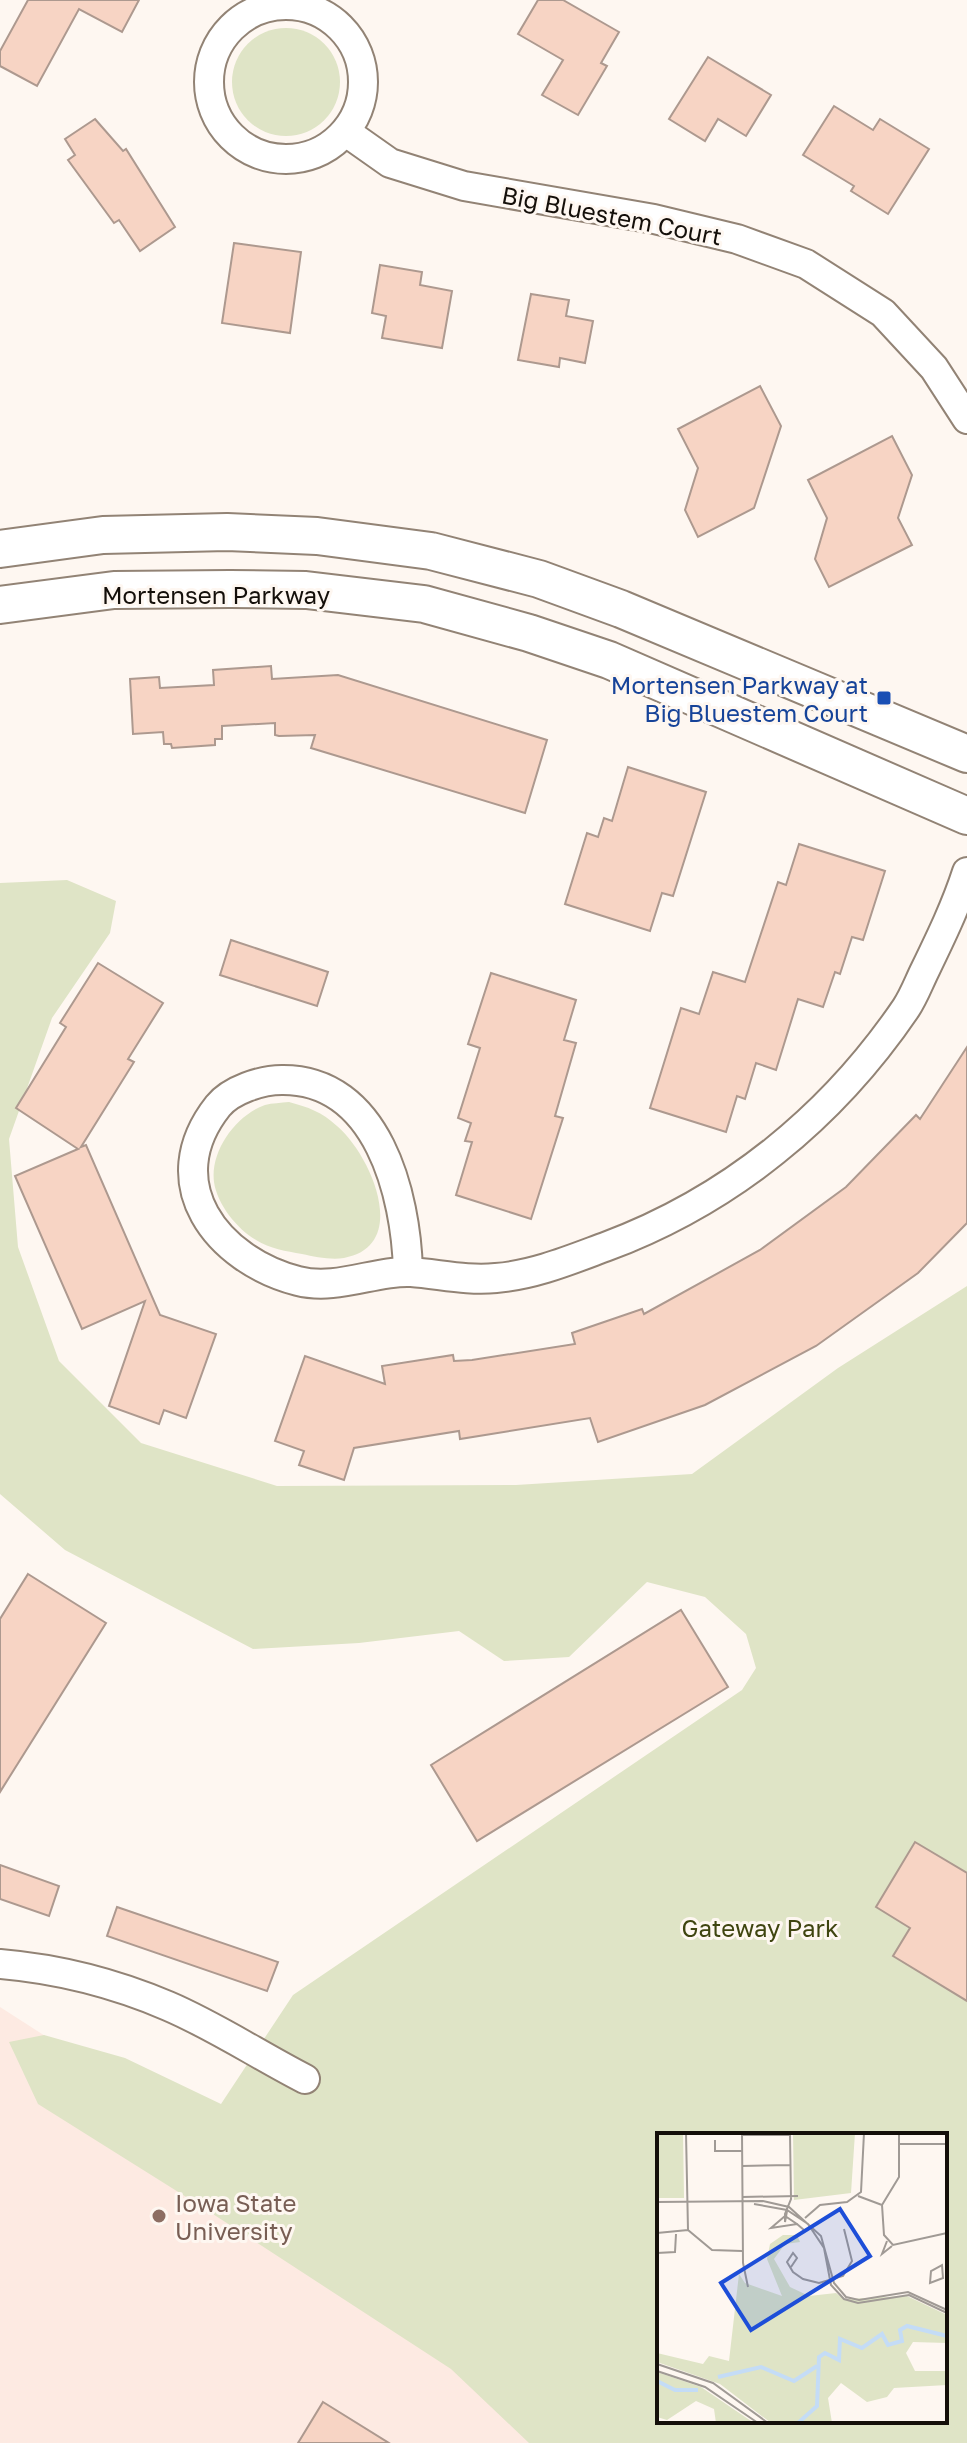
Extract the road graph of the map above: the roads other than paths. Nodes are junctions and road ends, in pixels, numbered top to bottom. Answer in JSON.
{"nodes":[{"id":1,"x":346,"y":132,"type":"junction"},
{"id":2,"x":967,"y":419,"type":"edge"},
{"id":3,"x":0,"y":549,"type":"edge"},
{"id":4,"x":0,"y":605,"type":"edge"},
{"id":5,"x":967,"y":754,"type":"edge"},
{"id":6,"x":967,"y":816,"type":"edge"},
{"id":7,"x":967,"y":872,"type":"edge"},
{"id":8,"x":408,"y":1271,"type":"junction"},
{"id":9,"x":0,"y":1964,"type":"edge"},
{"id":10,"x":305,"y":2079,"type":"dead end"}],
"edges":[{"from":1,"to":1,"type":"street"},
{"from":1,"to":2,"type":"street","name":"Big Bluestem Court"},
{"from":3,"to":5,"type":"street"},
{"from":4,"to":6,"type":"street","name":"Mortensen Parkway"},
{"from":7,"to":8,"type":"street"},
{"from":8,"to":8,"type":"street"},
{"from":9,"to":10,"type":"street"}]}
